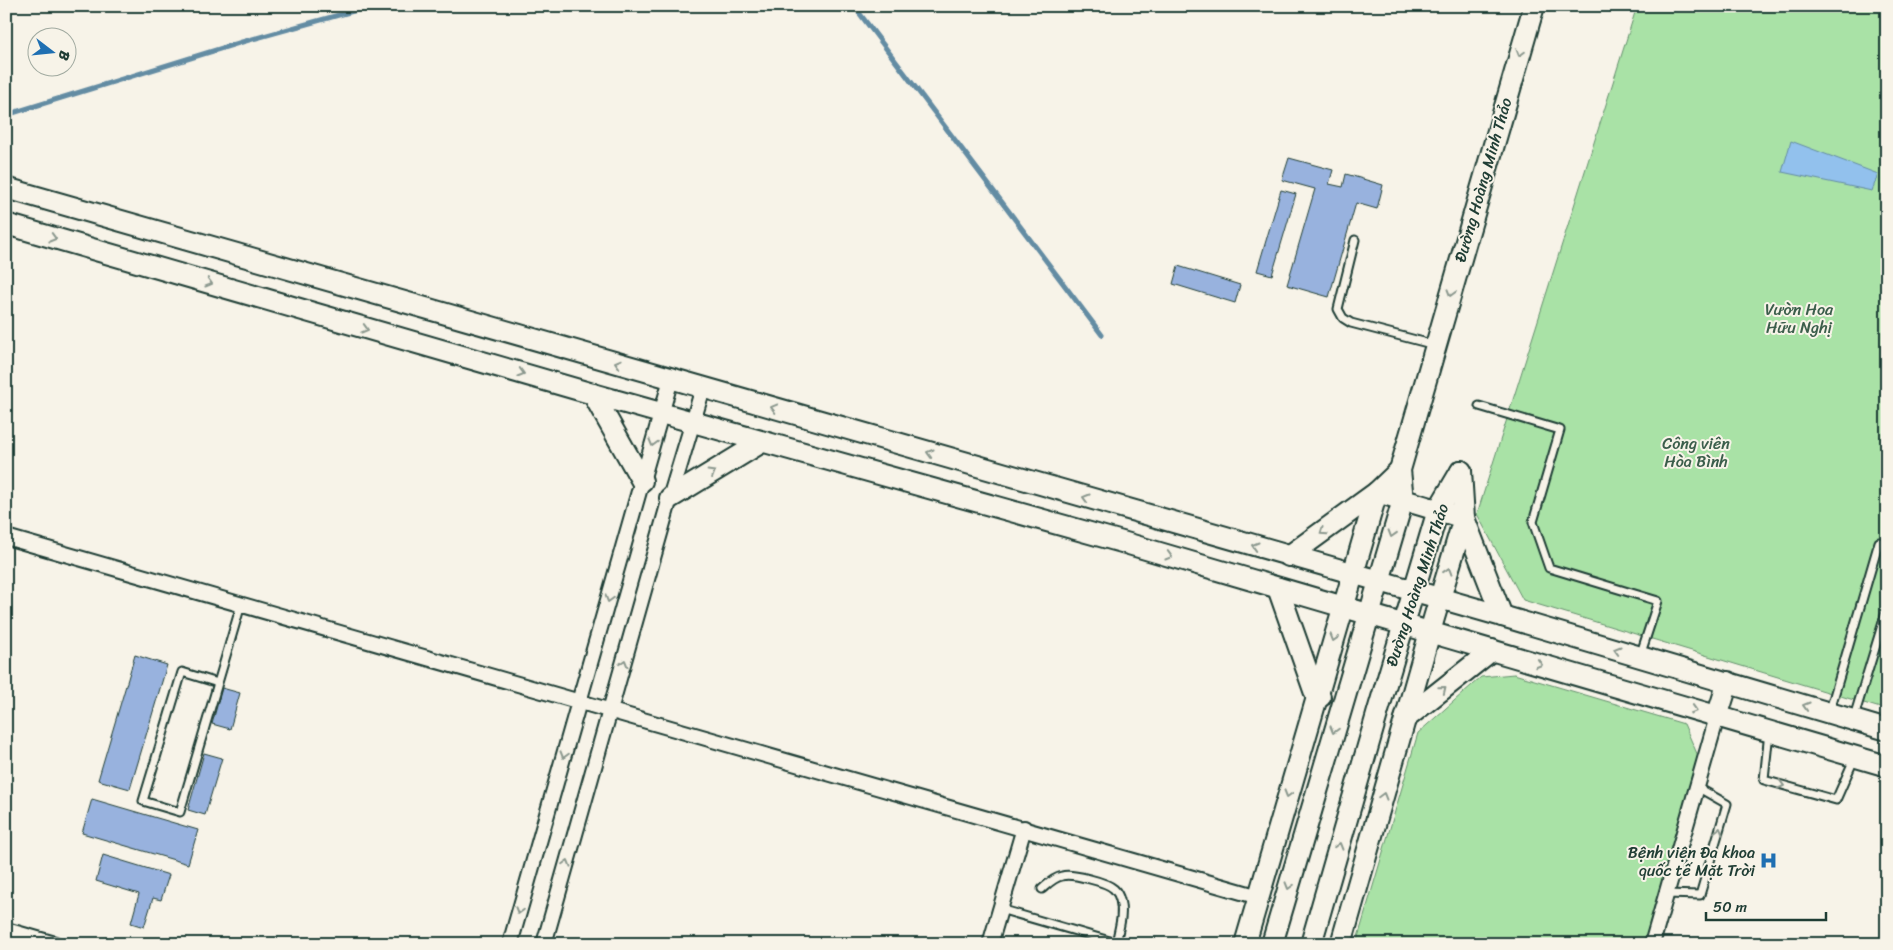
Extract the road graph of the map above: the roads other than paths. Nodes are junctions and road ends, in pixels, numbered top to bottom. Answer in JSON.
{"nodes":[{"id":1,"x":1534,"y":6,"type":"edge"},
{"id":2,"x":6,"y":188,"type":"edge"},
{"id":3,"x":6,"y":224,"type":"edge"},
{"id":4,"x":1355,"y":240,"type":"dead end"},
{"id":5,"x":1435,"y":346,"type":"junction"},
{"id":6,"x":671,"y":379,"type":"junction"},
{"id":7,"x":703,"y":388,"type":"junction"},
{"id":8,"x":593,"y":394,"type":"junction"},
{"id":9,"x":1479,"y":406,"type":"dead end"},
{"id":10,"x":661,"y":413,"type":"junction"},
{"id":11,"x":693,"y":421,"type":"junction"},
{"id":12,"x":762,"y":442,"type":"junction"},
{"id":13,"x":1400,"y":470,"type":"junction"},
{"id":14,"x":642,"y":481,"type":"junction"},
{"id":15,"x":1377,"y":492,"type":"junction"},
{"id":16,"x":670,"y":498,"type":"junction"},
{"id":17,"x":1403,"y":500,"type":"junction"},
{"id":18,"x":1438,"y":510,"type":"junction"},
{"id":19,"x":1464,"y":518,"type":"junction"},
{"id":20,"x":6,"y":537,"type":"edge"},
{"id":21,"x":1887,"y":544,"type":"edge"},
{"id":22,"x":1289,"y":556,"type":"junction"},
{"id":23,"x":1353,"y":574,"type":"junction"},
{"id":24,"x":1378,"y":581,"type":"junction"},
{"id":25,"x":1278,"y":588,"type":"junction"},
{"id":26,"x":1414,"y":591,"type":"junction"},
{"id":27,"x":1440,"y":599,"type":"junction"},
{"id":28,"x":241,"y":604,"type":"junction"},
{"id":29,"x":1343,"y":607,"type":"junction"},
{"id":30,"x":1887,"y":609,"type":"edge"},
{"id":31,"x":1369,"y":614,"type":"junction"},
{"id":32,"x":1502,"y":616,"type":"junction"},
{"id":33,"x":1404,"y":624,"type":"junction"},
{"id":34,"x":1430,"y":632,"type":"junction"},
{"id":35,"x":1492,"y":650,"type":"junction"},
{"id":36,"x":1640,"y":657,"type":"junction"},
{"id":37,"x":1728,"y":682,"type":"junction"},
{"id":38,"x":218,"y":683,"type":"junction"},
{"id":39,"x":1316,"y":696,"type":"junction"},
{"id":40,"x":580,"y":701,"type":"junction"},
{"id":41,"x":1342,"y":703,"type":"junction"},
{"id":42,"x":611,"y":710,"type":"junction"},
{"id":43,"x":1378,"y":711,"type":"junction"},
{"id":44,"x":1829,"y":713,"type":"junction"},
{"id":45,"x":1717,"y":717,"type":"junction"},
{"id":46,"x":1405,"y":719,"type":"junction"},
{"id":47,"x":1853,"y":720,"type":"junction"},
{"id":48,"x":1887,"y":730,"type":"edge"},
{"id":49,"x":1769,"y":732,"type":"junction"},
{"id":50,"x":1855,"y":756,"type":"junction"},
{"id":51,"x":1887,"y":766,"type":"edge"},
{"id":52,"x":1697,"y":788,"type":"junction"},
{"id":53,"x":1024,"y":828,"type":"junction"},
{"id":54,"x":1042,"y":889,"type":"dead end"},
{"id":55,"x":1666,"y":894,"type":"junction"},
{"id":56,"x":1259,"y":897,"type":"junction"},
{"id":57,"x":1000,"y":909,"type":"junction"},
{"id":58,"x":6,"y":930,"type":"edge"},
{"id":59,"x":1118,"y":943,"type":"edge"},
{"id":60,"x":55,"y":944,"type":"edge"},
{"id":61,"x":510,"y":944,"type":"edge"},
{"id":62,"x":544,"y":944,"type":"edge"},
{"id":63,"x":990,"y":944,"type":"edge"},
{"id":64,"x":1245,"y":944,"type":"edge"},
{"id":65,"x":1272,"y":944,"type":"edge"},
{"id":66,"x":1311,"y":944,"type":"edge"},
{"id":67,"x":1341,"y":944,"type":"edge"},
{"id":68,"x":1652,"y":944,"type":"edge"}],
"edges":[{"from":1,"to":5,"type":"street","name":"Đường Hoàng Minh Thảo","one_way":true},
{"from":6,"to":2,"type":"street","one_way":true},
{"from":3,"to":8,"type":"street","one_way":true},
{"from":4,"to":5,"type":"lane"},
{"from":5,"to":13,"type":"street","name":"Đường Hoàng Minh Thảo"},
{"from":6,"to":7,"type":"street"},
{"from":6,"to":10,"type":"street"},
{"from":7,"to":11,"type":"street"},
{"from":22,"to":7,"type":"street","one_way":true},
{"from":8,"to":10,"type":"street"},
{"from":8,"to":14,"type":"street"},
{"from":9,"to":36,"type":"lane"},
{"from":10,"to":11,"type":"street"},
{"from":10,"to":14,"type":"street","one_way":true},
{"from":11,"to":12,"type":"street"},
{"from":11,"to":16,"type":"street"},
{"from":16,"to":12,"type":"street","one_way":true},
{"from":12,"to":25,"type":"street","one_way":true},
{"from":13,"to":15,"type":"street"},
{"from":13,"to":17,"type":"street","name":"Đường Hoàng Minh Thảo"},
{"from":14,"to":40,"type":"street","one_way":true},
{"from":15,"to":17,"type":"street"},
{"from":15,"to":22,"type":"street","one_way":true},
{"from":15,"to":23,"type":"street"},
{"from":42,"to":16,"type":"street","one_way":true},
{"from":17,"to":18,"type":"street"},
{"from":17,"to":24,"type":"street","name":"Đường Hoàng Minh Thảo","one_way":true},
{"from":18,"to":19,"type":"street"},
{"from":18,"to":19,"type":"street","name":"Đường Hoàng Minh Thảo"},
{"from":18,"to":26,"type":"street","name":"Đường Hoàng Minh Thảo"},
{"from":27,"to":19,"type":"street","name":"Đường Hoàng Minh Thảo","one_way":true},
{"from":19,"to":32,"type":"street"},
{"from":20,"to":28,"type":"street"},
{"from":21,"to":44,"type":"lane"},
{"from":22,"to":23,"type":"street"},
{"from":23,"to":24,"type":"street"},
{"from":23,"to":29,"type":"street"},
{"from":24,"to":26,"type":"street"},
{"from":24,"to":31,"type":"street","name":"Đường Hoàng Minh Thảo"},
{"from":25,"to":29,"type":"street"},
{"from":25,"to":39,"type":"street"},
{"from":26,"to":27,"type":"street"},
{"from":26,"to":33,"type":"street","name":"Đường Hoàng Minh Thảo"},
{"from":27,"to":32,"type":"street"},
{"from":27,"to":34,"type":"street","name":"Đường Hoàng Minh Thảo"},
{"from":28,"to":38,"type":"lane"},
{"from":28,"to":40,"type":"street"},
{"from":29,"to":31,"type":"street"},
{"from":29,"to":39,"type":"street","one_way":true},
{"from":30,"to":47,"type":"lane"},
{"from":31,"to":33,"type":"street"},
{"from":31,"to":41,"type":"street","name":"Đường Hoàng Minh Thảo"},
{"from":36,"to":32,"type":"street","one_way":true},
{"from":33,"to":34,"type":"street"},
{"from":33,"to":43,"type":"street","name":"Đường Hoàng Minh Thảo"},
{"from":34,"to":35,"type":"street"},
{"from":34,"to":46,"type":"street","name":"Đường Hoàng Minh Thảo"},
{"from":35,"to":45,"type":"street","one_way":true},
{"from":46,"to":35,"type":"street","one_way":true},
{"from":36,"to":37,"type":"street"},
{"from":44,"to":37,"type":"street","one_way":true},
{"from":37,"to":45,"type":"street"},
{"from":38,"to":38,"type":"lane"},
{"from":39,"to":41,"type":"street"},
{"from":39,"to":56,"type":"street","one_way":true},
{"from":40,"to":42,"type":"street"},
{"from":40,"to":61,"type":"street","one_way":true},
{"from":41,"to":65,"type":"street","name":"Đường Hoàng Minh Thảo","one_way":true},
{"from":42,"to":53,"type":"street"},
{"from":62,"to":42,"type":"street","one_way":true},
{"from":43,"to":46,"type":"street"},
{"from":66,"to":43,"type":"street","name":"Đường Hoàng Minh Thảo","one_way":true},
{"from":44,"to":47,"type":"street"},
{"from":45,"to":49,"type":"street"},
{"from":45,"to":52,"type":"street"},
{"from":67,"to":46,"type":"street","name":"Đường Hoàng Minh Thảo","one_way":true},
{"from":47,"to":48,"type":"street"},
{"from":49,"to":50,"type":"street"},
{"from":49,"to":50,"type":"lane","one_way":true},
{"from":50,"to":51,"type":"street"},
{"from":52,"to":55,"type":"street"},
{"from":55,"to":52,"type":"lane","one_way":true},
{"from":53,"to":56,"type":"street"},
{"from":53,"to":57,"type":"street"},
{"from":54,"to":59,"type":"lane"},
{"from":55,"to":68,"type":"street"},
{"from":56,"to":64,"type":"street"},
{"from":57,"to":59,"type":"lane"},
{"from":57,"to":63,"type":"street"},
{"from":58,"to":60,"type":"street"}]}
